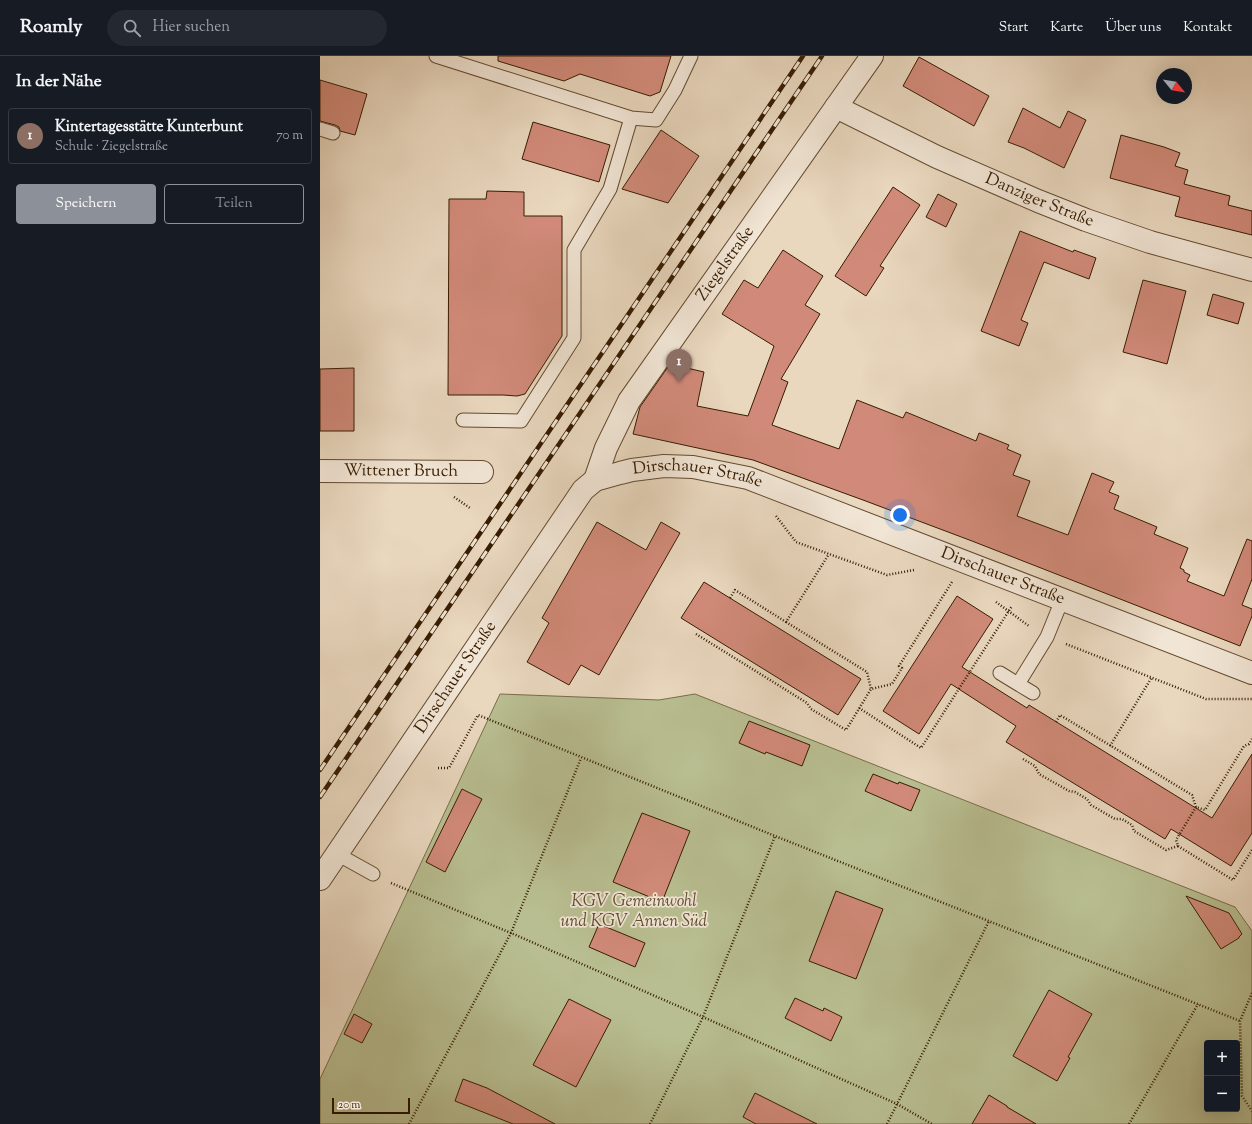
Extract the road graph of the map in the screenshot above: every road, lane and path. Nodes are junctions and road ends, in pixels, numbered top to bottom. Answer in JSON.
{"nodes":[{"id":1,"x":436,"y":56,"type":"edge"},
{"id":2,"x":692,"y":56,"type":"edge"},
{"id":3,"x":872,"y":56,"type":"edge"},
{"id":4,"x":836,"y":107,"type":"junction"},
{"id":5,"x":631,"y":118,"type":"junction"},
{"id":6,"x":320,"y":129,"type":"edge"},
{"id":7,"x":333,"y":132,"type":"dead end"},
{"id":8,"x":1252,"y":270,"type":"edge"},
{"id":9,"x":463,"y":420,"type":"dead end"},
{"id":10,"x":320,"y":471,"type":"edge"},
{"id":11,"x":482,"y":472,"type":"dead end"},
{"id":12,"x":595,"y":480,"type":"junction"},
{"id":13,"x":770,"y":487,"type":"junction"},
{"id":14,"x":829,"y":554,"type":"junction"},
{"id":15,"x":920,"y":568,"type":"dead end"},
{"id":16,"x":954,"y":579,"type":"dead end"},
{"id":17,"x":1021,"y":584,"type":"junction"},
{"id":18,"x":730,"y":598,"type":"dead end"},
{"id":19,"x":992,"y":599,"type":"dead end"},
{"id":20,"x":1062,"y":600,"type":"junction"},
{"id":21,"x":1008,"y":611,"type":"junction"},
{"id":22,"x":786,"y":622,"type":"junction"},
{"id":23,"x":696,"y":634,"type":"dead end"},
{"id":24,"x":1047,"y":637,"type":"junction"},
{"id":25,"x":1000,"y":673,"type":"dead end"},
{"id":26,"x":1252,"y":673,"type":"edge"},
{"id":27,"x":1152,"y":677,"type":"junction"},
{"id":28,"x":1018,"y":684,"type":"junction"},
{"id":29,"x":871,"y":688,"type":"junction"},
{"id":30,"x":1033,"y":693,"type":"dead end"},
{"id":31,"x":1252,"y":699,"type":"edge"},
{"id":32,"x":859,"y":708,"type":"junction"},
{"id":33,"x":1056,"y":722,"type":"dead end"},
{"id":34,"x":1252,"y":739,"type":"edge"},
{"id":35,"x":1110,"y":746,"type":"junction"},
{"id":36,"x":581,"y":758,"type":"junction"},
{"id":37,"x":1023,"y":759,"type":"dead end"},
{"id":38,"x":438,"y":768,"type":"dead end"},
{"id":39,"x":1196,"y":807,"type":"junction"},
{"id":40,"x":775,"y":836,"type":"junction"},
{"id":41,"x":1178,"y":846,"type":"junction"},
{"id":42,"x":1252,"y":850,"type":"edge"},
{"id":43,"x":337,"y":854,"type":"junction"},
{"id":44,"x":373,"y":874,"type":"dead end"},
{"id":45,"x":320,"y":879,"type":"edge"},
{"id":46,"x":389,"y":882,"type":"dead end"},
{"id":47,"x":989,"y":921,"type":"junction"},
{"id":48,"x":512,"y":933,"type":"junction"},
{"id":49,"x":1252,"y":993,"type":"edge"},
{"id":50,"x":1198,"y":1004,"type":"junction"},
{"id":51,"x":703,"y":1017,"type":"junction"},
{"id":52,"x":1240,"y":1021,"type":"junction"},
{"id":53,"x":897,"y":1104,"type":"junction"},
{"id":54,"x":1252,"y":1111,"type":"edge"},
{"id":55,"x":409,"y":1124,"type":"edge"},
{"id":56,"x":650,"y":1124,"type":"edge"},
{"id":57,"x":887,"y":1124,"type":"edge"},
{"id":58,"x":932,"y":1124,"type":"edge"},
{"id":59,"x":1129,"y":1124,"type":"edge"}],
"edges":[{"from":1,"to":5,"type":"lane"},
{"from":2,"to":5,"type":"lane"},
{"from":3,"to":4,"type":"street","name":"Ziegelstraße"},
{"from":4,"to":8,"type":"street","name":"Danziger Straße"},
{"from":4,"to":12,"type":"street","name":"Ziegelstraße"},
{"from":5,"to":9,"type":"lane"},
{"from":6,"to":7,"type":"lane"},
{"from":10,"to":11,"type":"street","name":"Wittener Bruch"},
{"from":12,"to":13,"type":"street","name":"Dirschauer Straße"},
{"from":12,"to":43,"type":"street","name":"Dirschauer Straße"},
{"from":13,"to":14,"type":"path"},
{"from":13,"to":17,"type":"street","name":"Dirschauer Straße"},
{"from":14,"to":15,"type":"path"},
{"from":14,"to":22,"type":"path"},
{"from":16,"to":29,"type":"path"},
{"from":17,"to":20,"type":"street","name":"Dirschauer Straße"},
{"from":17,"to":21,"type":"path"},
{"from":18,"to":22,"type":"path"},
{"from":19,"to":21,"type":"path"},
{"from":20,"to":24,"type":"lane"},
{"from":20,"to":26,"type":"street","name":"Dirschauer Straße"},
{"from":21,"to":24,"type":"path"},
{"from":21,"to":32,"type":"path"},
{"from":22,"to":29,"type":"path"},
{"from":23,"to":32,"type":"path"},
{"from":24,"to":27,"type":"path"},
{"from":24,"to":28,"type":"lane"},
{"from":25,"to":28,"type":"lane"},
{"from":27,"to":31,"type":"path"},
{"from":27,"to":35,"type":"path"},
{"from":28,"to":30,"type":"lane"},
{"from":29,"to":32,"type":"path"},
{"from":33,"to":35,"type":"path"},
{"from":34,"to":39,"type":"path"},
{"from":35,"to":39,"type":"path"},
{"from":36,"to":38,"type":"path"},
{"from":36,"to":40,"type":"path"},
{"from":36,"to":48,"type":"path"},
{"from":37,"to":41,"type":"path"},
{"from":39,"to":41,"type":"path"},
{"from":40,"to":47,"type":"path"},
{"from":40,"to":51,"type":"path"},
{"from":41,"to":42,"type":"path"},
{"from":43,"to":44,"type":"lane"},
{"from":43,"to":45,"type":"street","name":"Dirschauer Straße"},
{"from":46,"to":48,"type":"path"},
{"from":47,"to":50,"type":"path"},
{"from":47,"to":53,"type":"path"},
{"from":48,"to":51,"type":"path"},
{"from":48,"to":55,"type":"path"},
{"from":49,"to":52,"type":"path"},
{"from":50,"to":52,"type":"path"},
{"from":50,"to":59,"type":"path"},
{"from":51,"to":53,"type":"path"},
{"from":51,"to":56,"type":"path"},
{"from":52,"to":54,"type":"path"},
{"from":53,"to":57,"type":"path"},
{"from":53,"to":58,"type":"path"}]}
